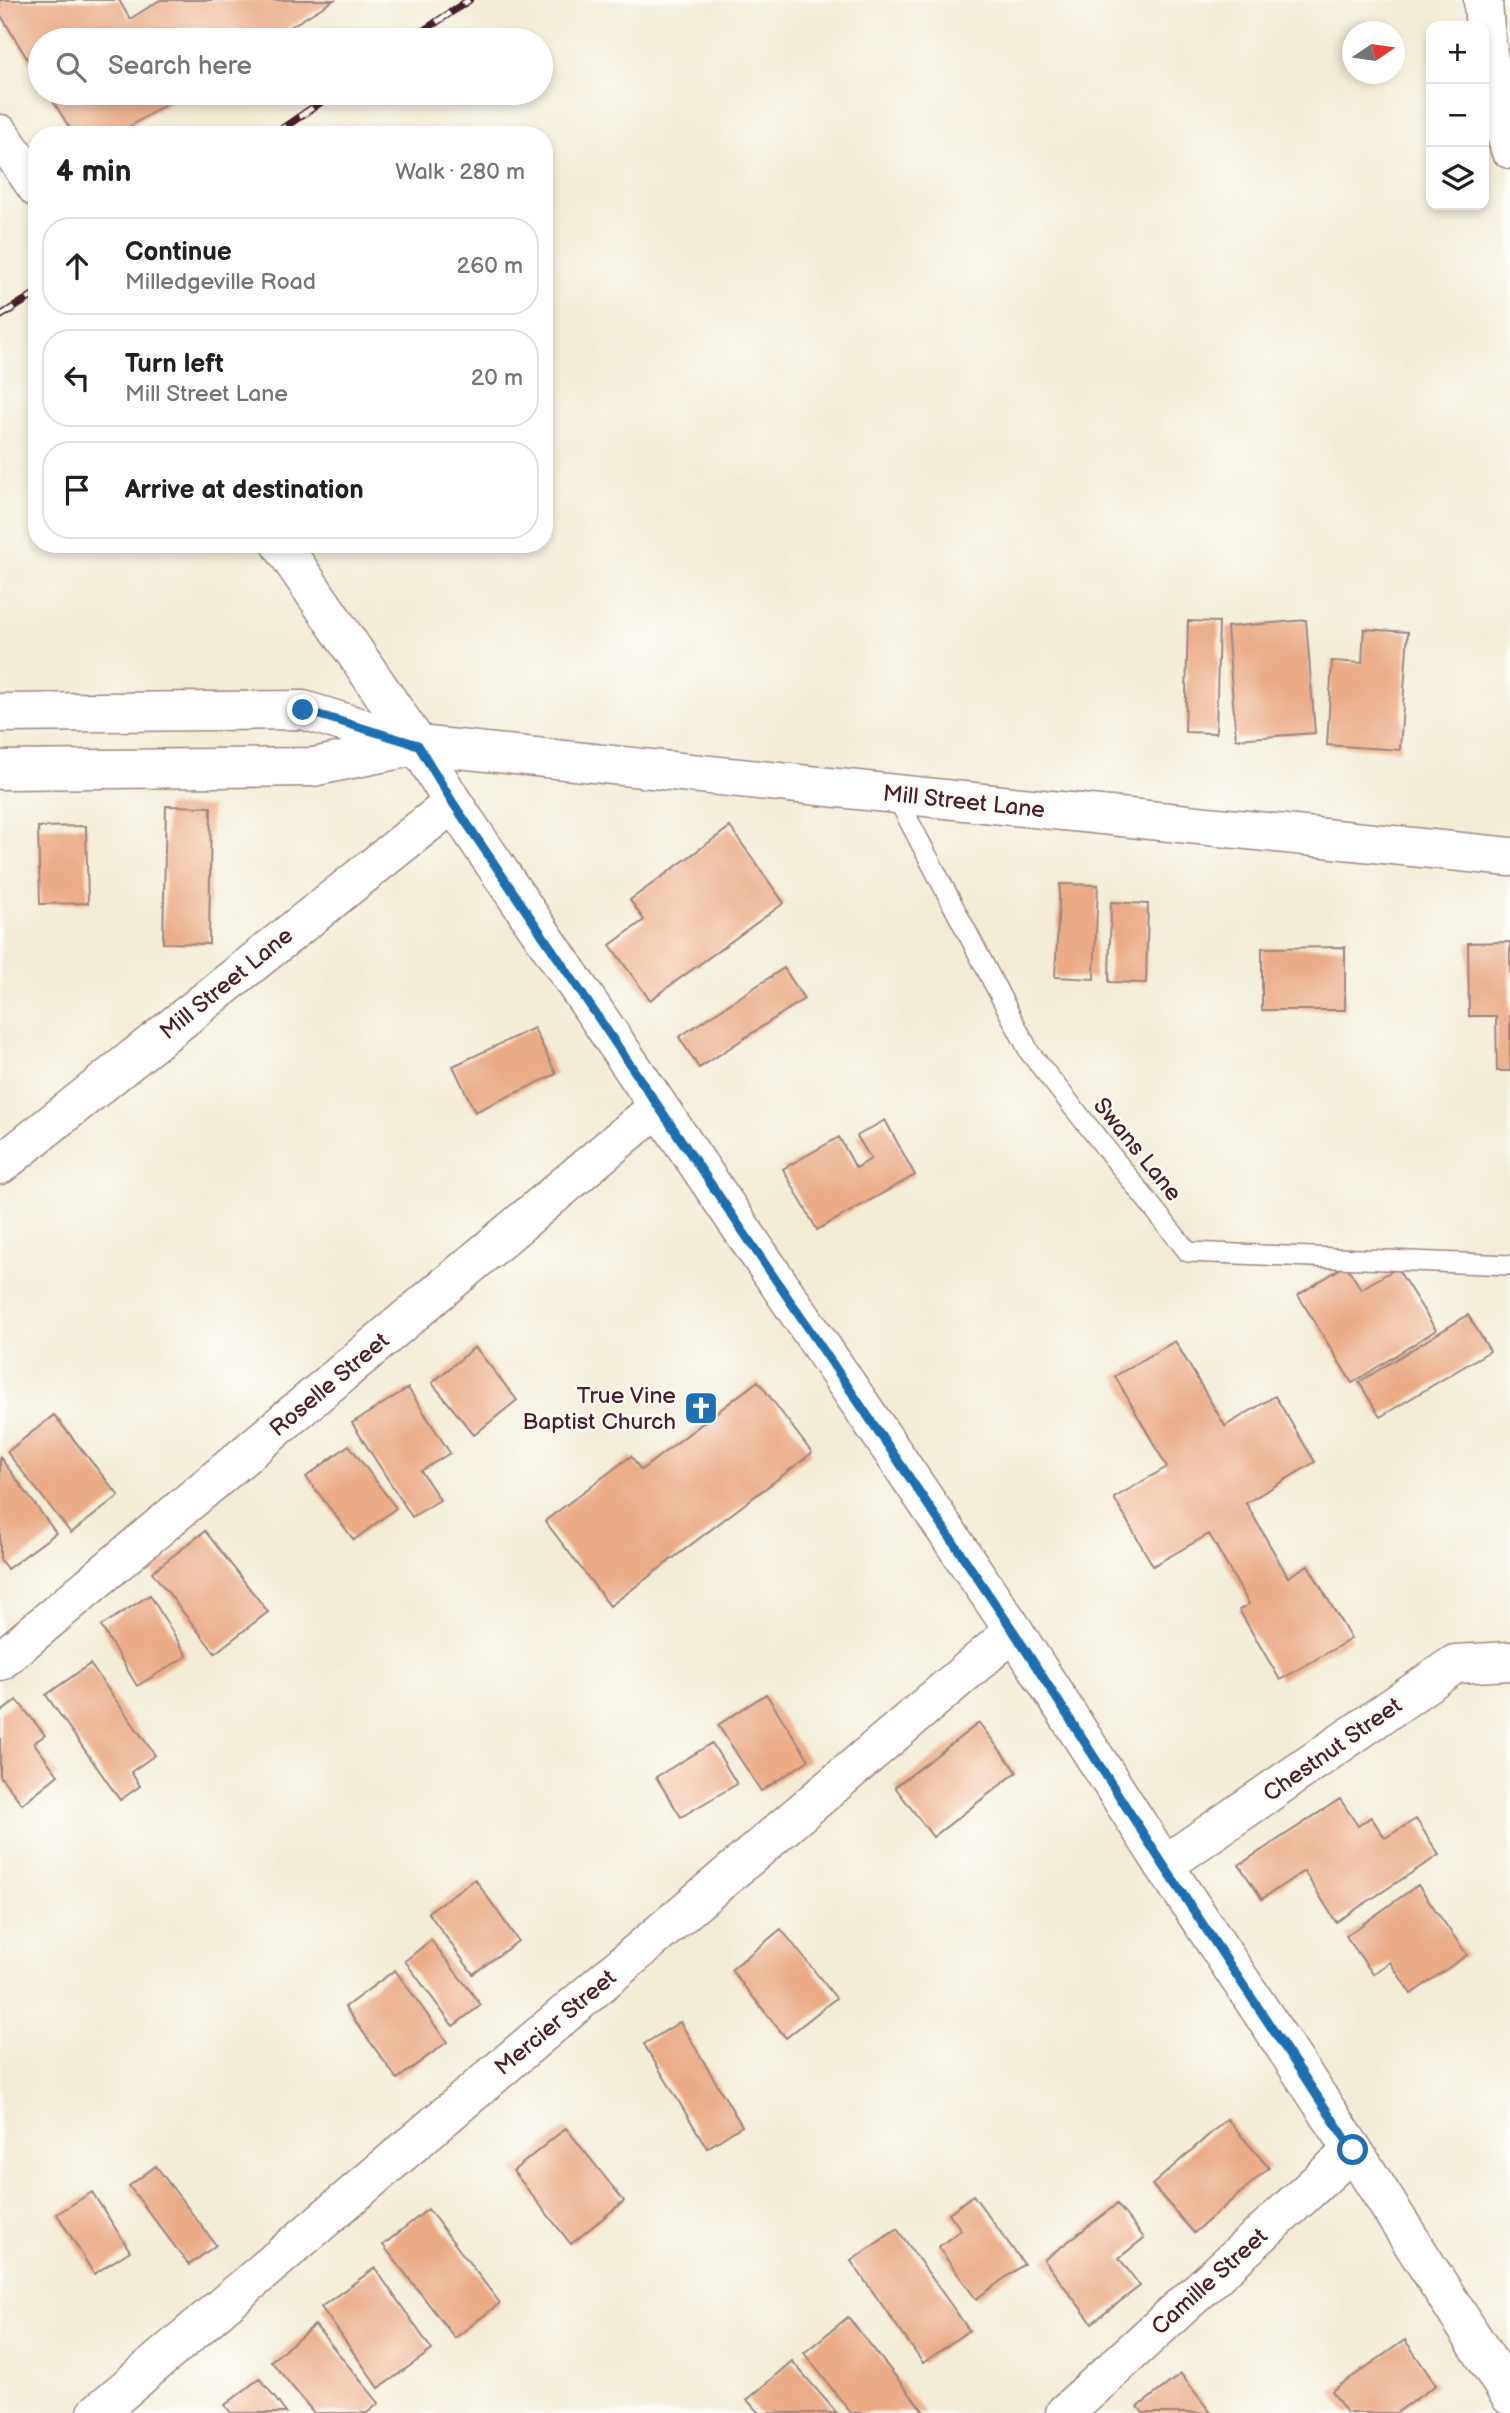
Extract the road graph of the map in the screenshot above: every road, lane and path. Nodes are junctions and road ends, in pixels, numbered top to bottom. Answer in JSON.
{"nodes":[{"id":1,"x":1483,"y":0,"type":"edge"},
{"id":2,"x":0,"y":134,"type":"edge"},
{"id":3,"x":1510,"y":149,"type":"edge"},
{"id":4,"x":28,"y":175,"type":"edge"},
{"id":5,"x":287,"y":553,"type":"edge"},
{"id":6,"x":0,"y":713,"type":"edge"},
{"id":7,"x":418,"y":745,"type":"junction"},
{"id":8,"x":0,"y":770,"type":"edge"},
{"id":9,"x":895,"y":794,"type":"junction"},
{"id":10,"x":453,"y":803,"type":"junction"},
{"id":11,"x":1510,"y":857,"type":"edge"},
{"id":12,"x":658,"y":1107,"type":"junction"},
{"id":13,"x":0,"y":1165,"type":"edge"},
{"id":14,"x":1510,"y":1265,"type":"edge"},
{"id":15,"x":1014,"y":1632,"type":"junction"},
{"id":16,"x":0,"y":1661,"type":"edge"},
{"id":17,"x":1510,"y":1661,"type":"edge"},
{"id":18,"x":1164,"y":1866,"type":"junction"},
{"id":19,"x":1353,"y":2150,"type":"junction"},
{"id":20,"x":1506,"y":2388,"type":"edge"},
{"id":21,"x":97,"y":2413,"type":"edge"},
{"id":22,"x":1065,"y":2413,"type":"edge"},
{"id":23,"x":1497,"y":2413,"type":"edge"}],
"edges":[{"from":1,"to":3,"type":"street"},
{"from":2,"to":4,"type":"street"},
{"from":5,"to":7,"type":"street"},
{"from":6,"to":7,"type":"street","name":"Mill Street Lane"},
{"from":7,"to":8,"type":"street","name":"Mill Street Lane"},
{"from":7,"to":9,"type":"street","name":"Mill Street Lane"},
{"from":7,"to":10,"type":"street"},
{"from":9,"to":11,"type":"street","name":"Mill Street Lane"},
{"from":9,"to":14,"type":"lane","name":"Swans Lane"},
{"from":10,"to":12,"type":"street"},
{"from":10,"to":13,"type":"street","name":"Mill Street Lane"},
{"from":12,"to":15,"type":"street"},
{"from":12,"to":16,"type":"street","name":"Roselle Street"},
{"from":15,"to":18,"type":"street"},
{"from":15,"to":21,"type":"street","name":"Mercier Street"},
{"from":17,"to":18,"type":"street","name":"Chestnut Street"},
{"from":18,"to":19,"type":"street"},
{"from":19,"to":20,"type":"street"},
{"from":19,"to":22,"type":"street","name":"Camille Street"},
{"from":20,"to":23,"type":"lane"}]}
